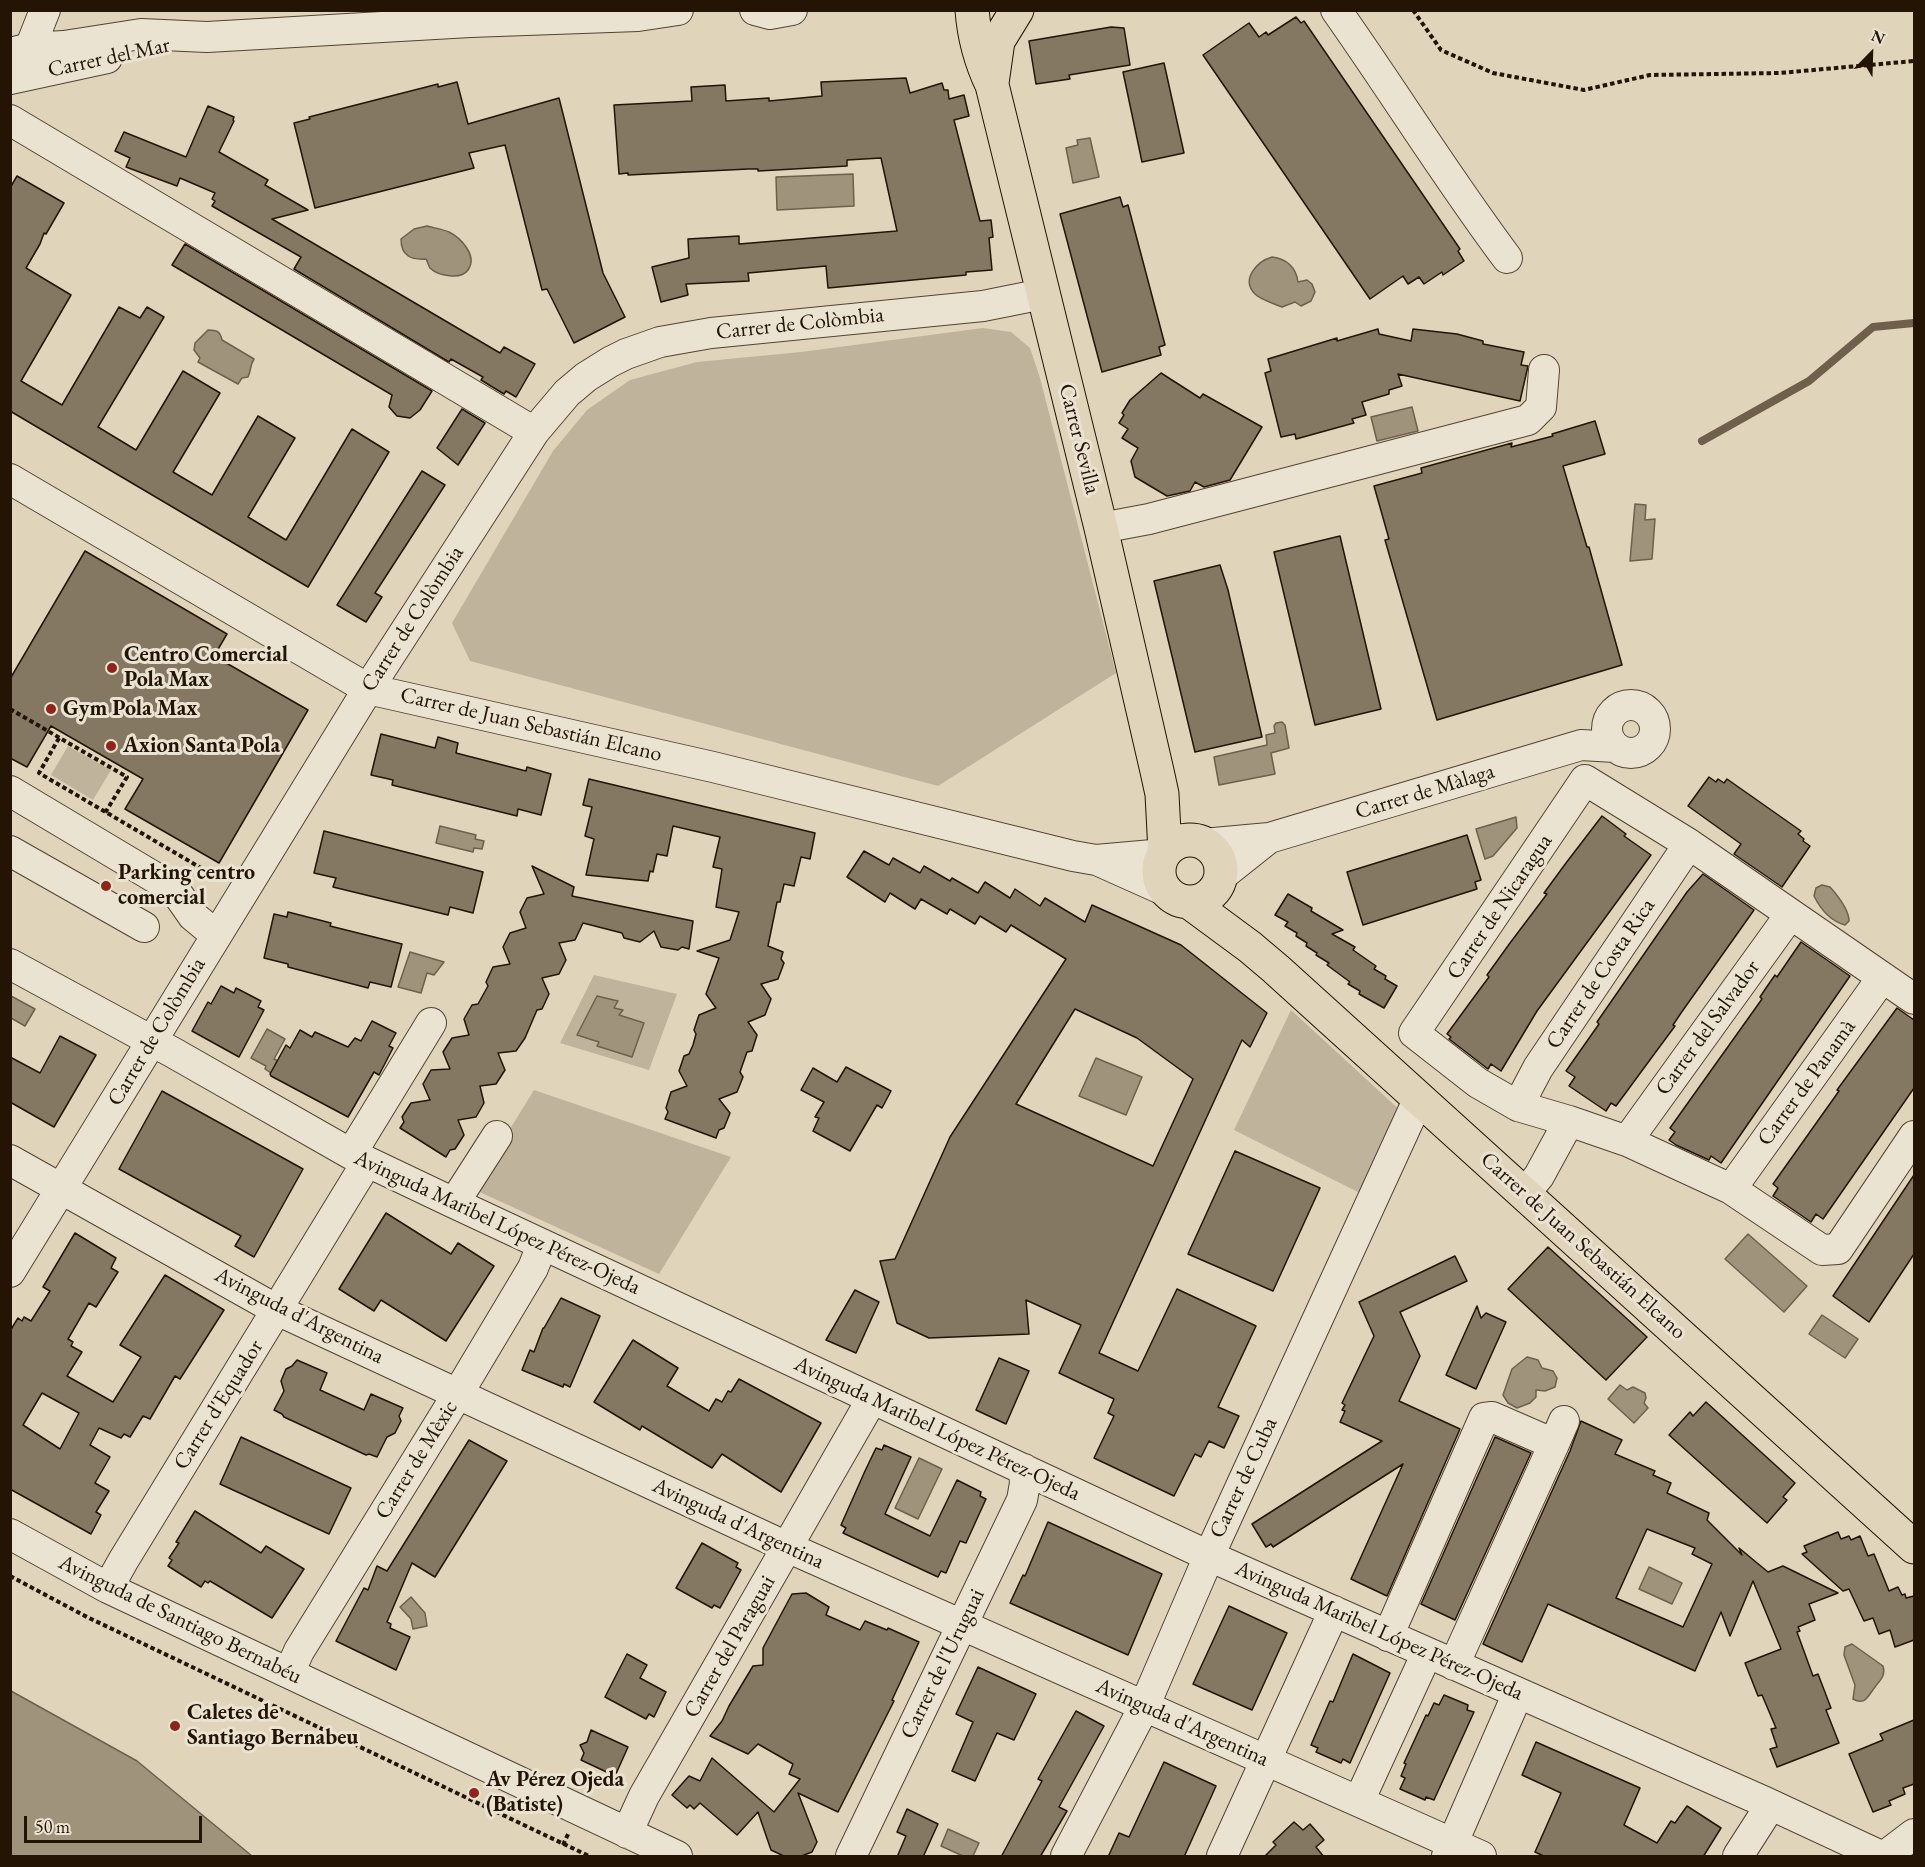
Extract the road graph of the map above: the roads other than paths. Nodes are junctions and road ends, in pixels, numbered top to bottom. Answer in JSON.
{"nodes":[{"id":1,"x":45,"y":10,"type":"edge"},
{"id":2,"x":678,"y":10,"type":"edge"},
{"id":3,"x":755,"y":10,"type":"edge"},
{"id":4,"x":792,"y":10,"type":"edge"},
{"id":5,"x":972,"y":10,"type":"edge"},
{"id":6,"x":1017,"y":10,"type":"edge"},
{"id":7,"x":1336,"y":10,"type":"edge"},
{"id":8,"x":642,"y":13,"type":"edge"},
{"id":9,"x":470,"y":16,"type":"edge"},
{"id":10,"x":207,"y":37,"type":"junction"},
{"id":11,"x":17,"y":56,"type":"edge"},
{"id":12,"x":10,"y":80,"type":"edge"},
{"id":13,"x":992,"y":85,"type":"junction"},
{"id":14,"x":10,"y":120,"type":"edge"},
{"id":15,"x":1507,"y":258,"type":"dead end"},
{"id":16,"x":1043,"y":294,"type":"junction"},
{"id":17,"x":1544,"y":370,"type":"dead end"},
{"id":18,"x":534,"y":432,"type":"junction"},
{"id":19,"x":10,"y":479,"type":"edge"},
{"id":20,"x":1101,"y":528,"type":"junction"},
{"id":21,"x":368,"y":689,"type":"junction"},
{"id":22,"x":1611,"y":716,"type":"junction"},
{"id":23,"x":1581,"y":745,"type":"junction"},
{"id":24,"x":1615,"y":747,"type":"junction"},
{"id":25,"x":10,"y":791,"type":"edge"},
{"id":26,"x":1269,"y":838,"type":"junction"},
{"id":27,"x":1689,"y":844,"type":"junction"},
{"id":28,"x":1182,"y":848,"type":"junction"},
{"id":29,"x":10,"y":851,"type":"edge"},
{"id":30,"x":1096,"y":860,"type":"junction"},
{"id":31,"x":1220,"y":879,"type":"junction"},
{"id":32,"x":1177,"y":897,"type":"junction"},
{"id":33,"x":1790,"y":915,"type":"junction"},
{"id":34,"x":144,"y":927,"type":"dead end"},
{"id":35,"x":216,"y":935,"type":"junction"},
{"id":36,"x":1250,"y":946,"type":"junction"},
{"id":37,"x":10,"y":964,"type":"edge"},
{"id":38,"x":1882,"y":978,"type":"junction"},
{"id":39,"x":1914,"y":999,"type":"edge"},
{"id":40,"x":430,"y":1023,"type":"dead end"},
{"id":41,"x":151,"y":1041,"type":"junction"},
{"id":42,"x":1419,"y":1098,"type":"junction"},
{"id":43,"x":1518,"y":1106,"type":"junction"},
{"id":44,"x":1569,"y":1121,"type":"junction"},
{"id":45,"x":497,"y":1136,"type":"dead end"},
{"id":46,"x":1914,"y":1136,"type":"edge"},
{"id":47,"x":1627,"y":1141,"type":"junction"},
{"id":48,"x":359,"y":1158,"type":"junction"},
{"id":49,"x":10,"y":1160,"type":"edge"},
{"id":50,"x":1731,"y":1188,"type":"junction"},
{"id":51,"x":63,"y":1189,"type":"junction"},
{"id":52,"x":1525,"y":1193,"type":"junction"},
{"id":53,"x":454,"y":1203,"type":"junction"},
{"id":54,"x":542,"y":1245,"type":"junction"},
{"id":55,"x":10,"y":1272,"type":"edge"},
{"id":56,"x":277,"y":1310,"type":"junction"},
{"id":57,"x":458,"y":1393,"type":"junction"},
{"id":58,"x":872,"y":1399,"type":"junction"},
{"id":59,"x":1023,"y":1469,"type":"junction"},
{"id":60,"x":10,"y":1534,"type":"edge"},
{"id":61,"x":787,"y":1547,"type":"junction"},
{"id":62,"x":1914,"y":1547,"type":"edge"},
{"id":63,"x":1209,"y":1556,"type":"junction"},
{"id":64,"x":108,"y":1588,"type":"junction"},
{"id":65,"x":1334,"y":1611,"type":"junction"},
{"id":66,"x":961,"y":1624,"type":"junction"},
{"id":67,"x":1388,"y":1636,"type":"junction"},
{"id":68,"x":1440,"y":1659,"type":"junction"},
{"id":69,"x":289,"y":1673,"type":"junction"},
{"id":70,"x":1518,"y":1693,"type":"junction"},
{"id":71,"x":1144,"y":1707,"type":"junction"},
{"id":72,"x":1266,"y":1760,"type":"junction"},
{"id":73,"x":1359,"y":1801,"type":"junction"},
{"id":74,"x":1765,"y":1802,"type":"junction"},
{"id":75,"x":627,"y":1833,"type":"junction"},
{"id":76,"x":1914,"y":1834,"type":"edge"},
{"id":77,"x":1449,"y":1850,"type":"edge"},
{"id":78,"x":677,"y":1857,"type":"edge"},
{"id":79,"x":851,"y":1857,"type":"edge"},
{"id":80,"x":1066,"y":1857,"type":"edge"},
{"id":81,"x":1222,"y":1857,"type":"edge"},
{"id":82,"x":1481,"y":1857,"type":"edge"},
{"id":83,"x":1738,"y":1857,"type":"edge"},
{"id":84,"x":1883,"y":1857,"type":"edge"}],
"edges":[{"from":1,"to":11,"type":"street"},
{"from":2,"to":8,"type":"street","name":"Carrer del Mar"},
{"from":3,"to":4,"type":"street"},
{"from":5,"to":13,"type":"main road","name":"Carrer Sevilla"},
{"from":6,"to":13,"type":"main road","name":"Carrer Sevilla"},
{"from":7,"to":15,"type":"street"},
{"from":8,"to":9,"type":"street","name":"Carrer del Mar"},
{"from":9,"to":10,"type":"street","name":"Carrer del Mar"},
{"from":10,"to":11,"type":"street","name":"Carrer del Mar"},
{"from":10,"to":12,"type":"street","name":"Carrer del Mar"},
{"from":13,"to":16,"type":"main road","name":"Carrer Sevilla"},
{"from":14,"to":18,"type":"street"},
{"from":16,"to":18,"type":"street","name":"Carrer de Colòmbia"},
{"from":16,"to":20,"type":"main road","name":"Carrer Sevilla"},
{"from":17,"to":20,"type":"street"},
{"from":18,"to":21,"type":"street","name":"Carrer de Colòmbia"},
{"from":19,"to":21,"type":"street","name":"Carrer de Juan Sebastián Elcano"},
{"from":20,"to":28,"type":"main road","name":"Carrer Sevilla"},
{"from":21,"to":30,"type":"street","name":"Carrer de Juan Sebastián Elcano"},
{"from":21,"to":35,"type":"street","name":"Carrer de Colòmbia"},
{"from":22,"to":23,"type":"street","name":"Carrer de Màlaga"},
{"from":22,"to":24,"type":"street"},
{"from":22,"to":24,"type":"street"},
{"from":23,"to":24,"type":"street","name":"Carrer de Màlaga"},
{"from":23,"to":26,"type":"street","name":"Carrer de Màlaga"},
{"from":25,"to":35,"type":"street"},
{"from":26,"to":28,"type":"street","name":"Carrer de Màlaga"},
{"from":26,"to":31,"type":"street","name":"Carrer de Màlaga"},
{"from":27,"to":33,"type":"street"},
{"from":27,"to":43,"type":"street","name":"Carrer de Costa Rica"},
{"from":27,"to":43,"type":"street","name":"Carrer de Nicaragua"},
{"from":28,"to":30,"type":"street","name":"Carrer de Juan Sebastián Elcano"},
{"from":28,"to":31,"type":"main road"},
{"from":28,"to":32,"type":"main road"},
{"from":29,"to":34,"type":"street"},
{"from":30,"to":32,"type":"street","name":"Carrer de Juan Sebastián Elcano"},
{"from":31,"to":32,"type":"main road"},
{"from":31,"to":36,"type":"main road","name":"Carrer de Juan Sebastián Elcano"},
{"from":32,"to":36,"type":"main road","name":"Carrer de Juan Sebastián Elcano"},
{"from":33,"to":38,"type":"street"},
{"from":33,"to":47,"type":"street","name":"Carrer del Salvador"},
{"from":35,"to":41,"type":"street","name":"Carrer de Colòmbia"},
{"from":36,"to":42,"type":"main road","name":"Carrer de Juan Sebastián Elcano"},
{"from":37,"to":41,"type":"street","name":"Avinguda Maribel López Pérez-Ojeda"},
{"from":38,"to":39,"type":"street"},
{"from":38,"to":50,"type":"street","name":"Carrer de Panamà"},
{"from":40,"to":48,"type":"street","name":"Carrer d'Equador"},
{"from":41,"to":48,"type":"street","name":"Avinguda Maribel López Pérez-Ojeda"},
{"from":41,"to":51,"type":"street","name":"Carrer de Colòmbia"},
{"from":42,"to":52,"type":"main road","name":"Carrer de Juan Sebastián Elcano"},
{"from":42,"to":63,"type":"street","name":"Carrer de Cuba"},
{"from":43,"to":44,"type":"street"},
{"from":44,"to":47,"type":"street"},
{"from":44,"to":52,"type":"street"},
{"from":45,"to":53,"type":"street"},
{"from":46,"to":50,"type":"street"},
{"from":47,"to":50,"type":"street"},
{"from":48,"to":53,"type":"street","name":"Avinguda Maribel López Pérez-Ojeda"},
{"from":48,"to":56,"type":"street","name":"Carrer d'Equador"},
{"from":49,"to":51,"type":"street","name":"Avinguda d'Argentina"},
{"from":51,"to":55,"type":"street","name":"Carrer de Colòmbia"},
{"from":51,"to":56,"type":"street","name":"Avinguda d'Argentina"},
{"from":52,"to":62,"type":"main road","name":"Carrer de Juan Sebastián Elcano"},
{"from":53,"to":54,"type":"street","name":"Avinguda Maribel López Pérez-Ojeda"},
{"from":54,"to":57,"type":"street","name":"Carrer de Mèxic"},
{"from":54,"to":58,"type":"street","name":"Avinguda Maribel López Pérez-Ojeda"},
{"from":56,"to":57,"type":"street","name":"Avinguda d'Argentina"},
{"from":56,"to":64,"type":"street","name":"Carrer d'Equador"},
{"from":57,"to":61,"type":"street","name":"Avinguda d'Argentina"},
{"from":57,"to":69,"type":"street","name":"Carrer de Mèxic"},
{"from":58,"to":59,"type":"street","name":"Avinguda Maribel López Pérez-Ojeda"},
{"from":58,"to":61,"type":"street","name":"Carrer del Paraguai"},
{"from":59,"to":63,"type":"street","name":"Avinguda Maribel López Pérez-Ojeda"},
{"from":59,"to":66,"type":"street","name":"Carrer de l'Uruguai"},
{"from":60,"to":64,"type":"street","name":"Avinguda de Santiago Bernabéu"},
{"from":61,"to":66,"type":"street","name":"Avinguda d'Argentina"},
{"from":61,"to":75,"type":"street","name":"Carrer del Paraguai"},
{"from":63,"to":65,"type":"street","name":"Avinguda Maribel López Pérez-Ojeda"},
{"from":63,"to":71,"type":"street","name":"Carrer de Cuba"},
{"from":64,"to":69,"type":"street","name":"Avinguda de Santiago Bernabéu"},
{"from":65,"to":67,"type":"street","name":"Avinguda Maribel López Pérez-Ojeda"},
{"from":65,"to":72,"type":"street"},
{"from":66,"to":71,"type":"street","name":"Avinguda d'Argentina"},
{"from":66,"to":79,"type":"street","name":"Carrer de l'Uruguai"},
{"from":67,"to":68,"type":"street","name":"Avinguda Maribel López Pérez-Ojeda"},
{"from":67,"to":68,"type":"street"},
{"from":68,"to":70,"type":"street","name":"Avinguda Maribel López Pérez-Ojeda"},
{"from":68,"to":73,"type":"street"},
{"from":69,"to":75,"type":"street","name":"Avinguda de Santiago Bernabéu"},
{"from":70,"to":74,"type":"street","name":"Avinguda Maribel López Pérez-Ojeda"},
{"from":70,"to":77,"type":"street"},
{"from":71,"to":72,"type":"street","name":"Avinguda d'Argentina"},
{"from":71,"to":80,"type":"street","name":"Carrer de Cuba"},
{"from":72,"to":73,"type":"street","name":"Avinguda d'Argentina"},
{"from":72,"to":81,"type":"street"},
{"from":73,"to":77,"type":"street","name":"Avinguda d'Argentina"},
{"from":74,"to":83,"type":"street"},
{"from":74,"to":84,"type":"street","name":"Avinguda Maribel López Pérez-Ojeda"},
{"from":75,"to":78,"type":"street","name":"Avinguda de Santiago Bernabéu"},
{"from":76,"to":84,"type":"street"},
{"from":77,"to":82,"type":"street","name":"Avinguda d'Argentina"}]}
